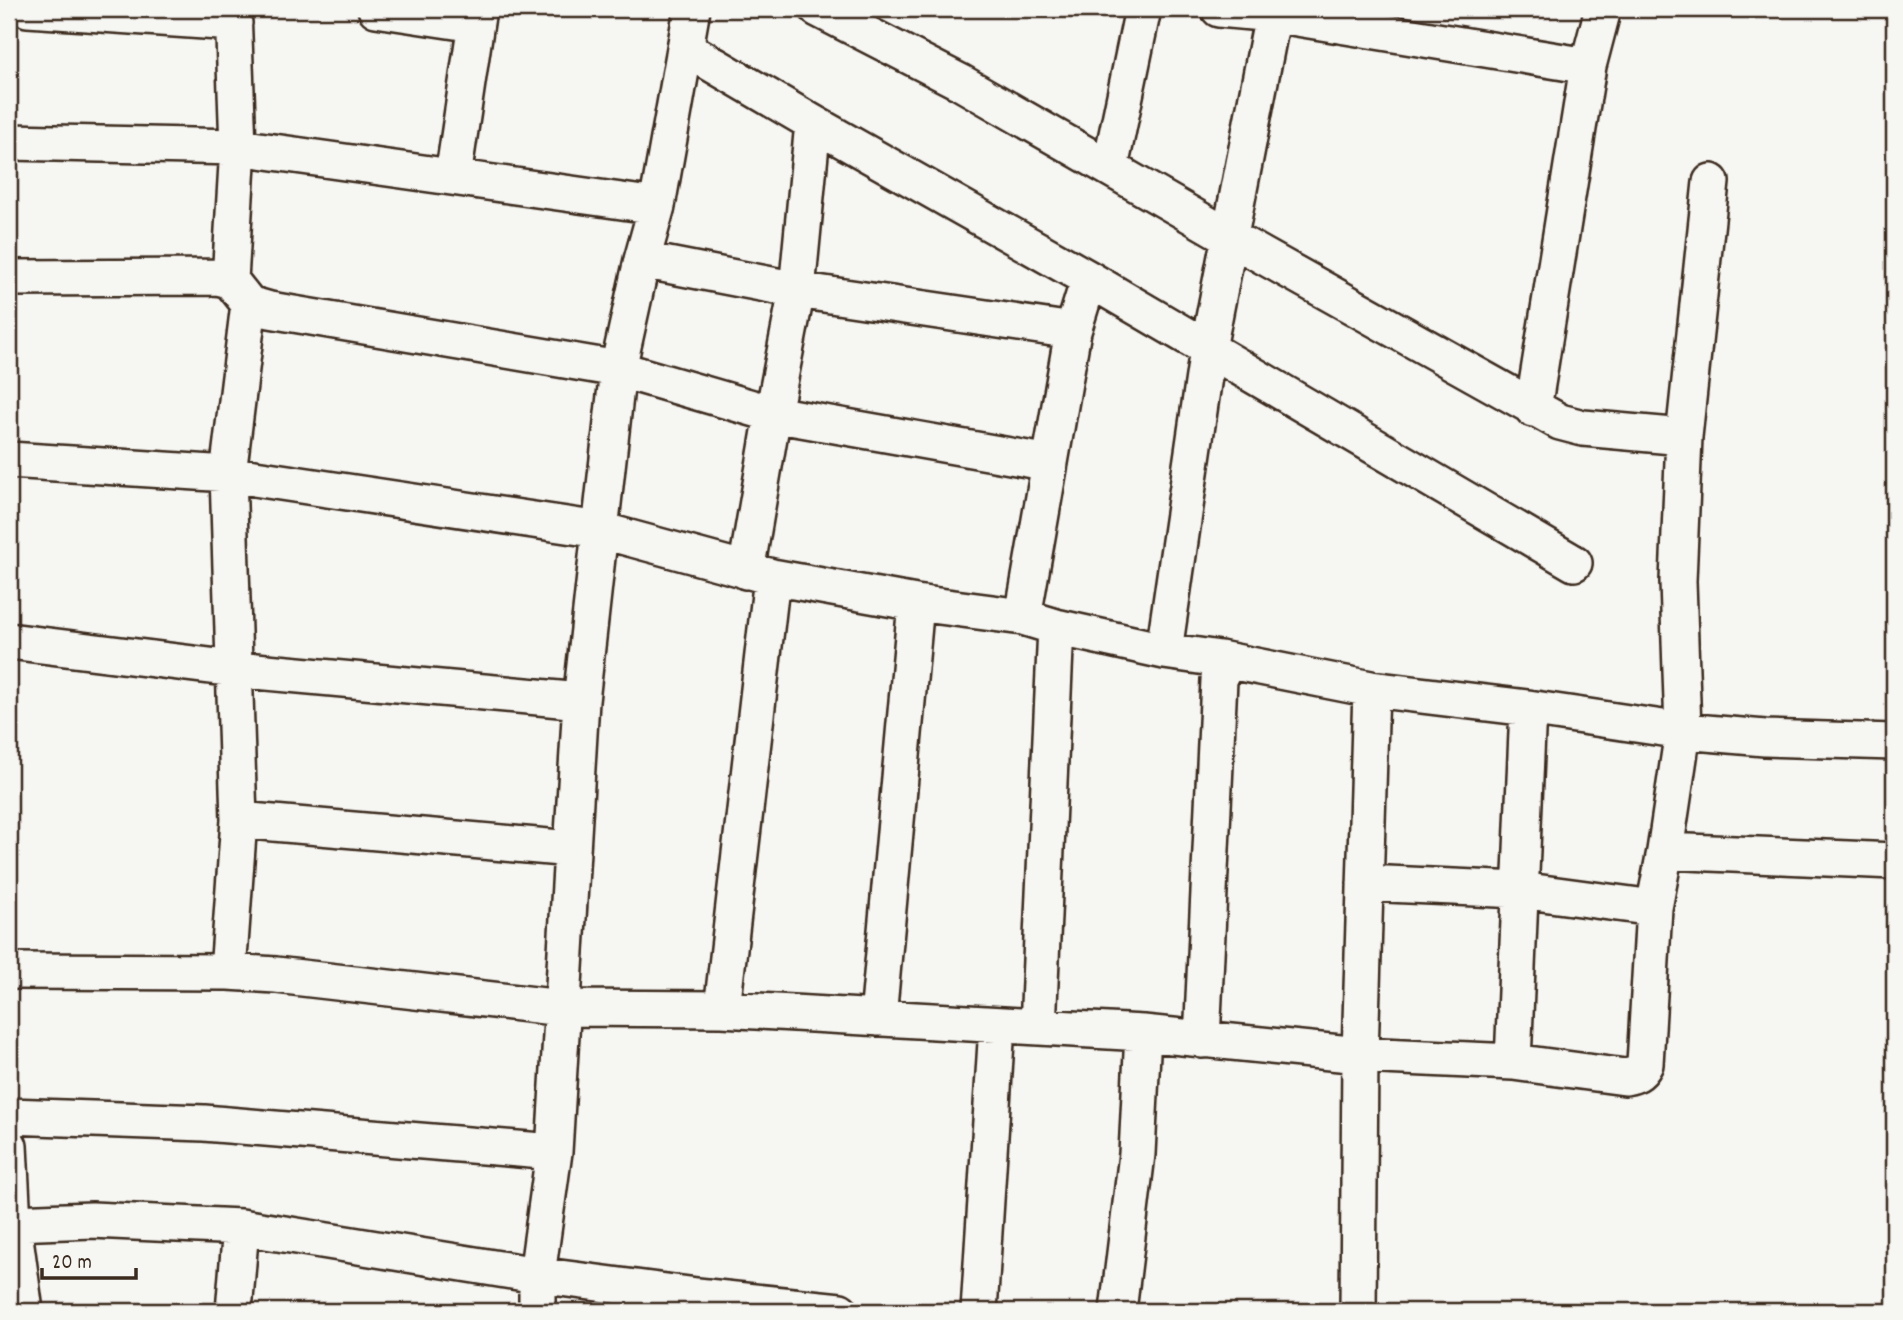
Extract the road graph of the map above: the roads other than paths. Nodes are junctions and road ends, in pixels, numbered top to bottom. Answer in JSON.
{"nodes":[{"id":1,"x":28,"y":9,"type":"edge"},
{"id":2,"x":376,"y":9,"type":"edge"},
{"id":3,"x":692,"y":9,"type":"edge"},
{"id":4,"x":818,"y":9,"type":"edge"},
{"id":5,"x":1143,"y":9,"type":"edge"},
{"id":6,"x":1219,"y":9,"type":"edge"},
{"id":7,"x":1603,"y":9,"type":"edge"},
{"id":8,"x":1273,"y":14,"type":"junction"},
{"id":9,"x":233,"y":16,"type":"edge"},
{"id":10,"x":477,"y":16,"type":"edge"},
{"id":11,"x":856,"y":18,"type":"edge"},
{"id":12,"x":685,"y":48,"type":"junction"},
{"id":13,"x":1588,"y":66,"type":"junction"},
{"id":14,"x":813,"y":123,"type":"junction"},
{"id":15,"x":9,"y":142,"type":"edge"},
{"id":16,"x":238,"y":147,"type":"junction"},
{"id":17,"x":1110,"y":168,"type":"junction"},
{"id":18,"x":453,"y":177,"type":"junction"},
{"id":19,"x":1711,"y":182,"type":"dead end"},
{"id":20,"x":657,"y":206,"type":"junction"},
{"id":21,"x":1231,"y":238,"type":"junction"},
{"id":22,"x":642,"y":260,"type":"junction"},
{"id":23,"x":9,"y":278,"type":"edge"},
{"id":24,"x":1089,"y":279,"type":"junction"},
{"id":25,"x":797,"y":290,"type":"junction"},
{"id":26,"x":239,"y":292,"type":"junction"},
{"id":27,"x":1073,"y":331,"type":"junction"},
{"id":28,"x":1208,"y":349,"type":"junction"},
{"id":29,"x":618,"y":369,"type":"junction"},
{"id":30,"x":1533,"y":409,"type":"junction"},
{"id":31,"x":773,"y":414,"type":"junction"},
{"id":32,"x":1684,"y":437,"type":"junction"},
{"id":33,"x":9,"y":460,"type":"edge"},
{"id":34,"x":1051,"y":463,"type":"junction"},
{"id":35,"x":228,"y":474,"type":"junction"},
{"id":36,"x":600,"y":530,"type":"junction"},
{"id":37,"x":1574,"y":563,"type":"dead end"},
{"id":38,"x":759,"y":574,"type":"junction"},
{"id":39,"x":916,"y":603,"type":"junction"},
{"id":40,"x":1023,"y":617,"type":"junction"},
{"id":41,"x":1056,"y":627,"type":"junction"},
{"id":42,"x":9,"y":641,"type":"edge"},
{"id":43,"x":1164,"y":651,"type":"junction"},
{"id":44,"x":1220,"y":659,"type":"junction"},
{"id":45,"x":234,"y":669,"type":"junction"},
{"id":46,"x":1370,"y":689,"type":"junction"},
{"id":47,"x":581,"y":701,"type":"junction"},
{"id":48,"x":1528,"y":708,"type":"junction"},
{"id":49,"x":1683,"y":731,"type":"junction"},
{"id":50,"x":1894,"y":742,"type":"edge"},
{"id":51,"x":239,"y":820,"type":"junction"},
{"id":52,"x":572,"y":849,"type":"junction"},
{"id":53,"x":1665,"y":851,"type":"junction"},
{"id":54,"x":1894,"y":861,"type":"edge"},
{"id":55,"x":1365,"y":883,"type":"junction"},
{"id":56,"x":1520,"y":890,"type":"junction"},
{"id":57,"x":1654,"y":908,"type":"junction"},
{"id":58,"x":9,"y":971,"type":"edge"},
{"id":59,"x":228,"y":972,"type":"junction"},
{"id":60,"x":562,"y":1008,"type":"junction"},
{"id":61,"x":723,"y":1009,"type":"junction"},
{"id":62,"x":878,"y":1018,"type":"junction"},
{"id":63,"x":996,"y":1026,"type":"junction"},
{"id":64,"x":1038,"y":1027,"type":"junction"},
{"id":65,"x":1143,"y":1033,"type":"junction"},
{"id":66,"x":1202,"y":1040,"type":"junction"},
{"id":67,"x":1360,"y":1055,"type":"junction"},
{"id":68,"x":1513,"y":1062,"type":"junction"},
{"id":69,"x":9,"y":1116,"type":"edge"},
{"id":70,"x":9,"y":1146,"type":"edge"},
{"id":71,"x":554,"y":1152,"type":"junction"},
{"id":72,"x":13,"y":1223,"type":"junction"},
{"id":73,"x":242,"y":1227,"type":"junction"},
{"id":74,"x":537,"y":1275,"type":"junction"},
{"id":75,"x":696,"y":1303,"type":"edge"},
{"id":76,"x":818,"y":1310,"type":"edge"},
{"id":77,"x":25,"y":1311,"type":"edge"},
{"id":78,"x":234,"y":1311,"type":"edge"},
{"id":79,"x":537,"y":1311,"type":"edge"},
{"id":80,"x":979,"y":1311,"type":"edge"},
{"id":81,"x":1118,"y":1311,"type":"edge"},
{"id":82,"x":1358,"y":1311,"type":"edge"}],
"edges":[{"from":1,"to":9,"type":"street"},
{"from":2,"to":10,"type":"street"},
{"from":3,"to":12,"type":"street"},
{"from":4,"to":11,"type":"street"},
{"from":5,"to":17,"type":"street"},
{"from":6,"to":8,"type":"street"},
{"from":7,"to":13,"type":"street"},
{"from":8,"to":13,"type":"street"},
{"from":8,"to":21,"type":"street"},
{"from":9,"to":16,"type":"street"},
{"from":10,"to":18,"type":"street"},
{"from":11,"to":17,"type":"street"},
{"from":12,"to":14,"type":"street"},
{"from":12,"to":20,"type":"street"},
{"from":13,"to":30,"type":"street"},
{"from":14,"to":24,"type":"street"},
{"from":14,"to":25,"type":"street"},
{"from":15,"to":16,"type":"street"},
{"from":16,"to":18,"type":"street"},
{"from":16,"to":26,"type":"street"},
{"from":17,"to":21,"type":"street"},
{"from":18,"to":20,"type":"street"},
{"from":19,"to":32,"type":"street"},
{"from":20,"to":22,"type":"street"},
{"from":21,"to":28,"type":"street"},
{"from":21,"to":30,"type":"street"},
{"from":22,"to":25,"type":"street"},
{"from":22,"to":29,"type":"street"},
{"from":23,"to":26,"type":"street"},
{"from":24,"to":27,"type":"street"},
{"from":24,"to":28,"type":"street"},
{"from":25,"to":27,"type":"street"},
{"from":25,"to":31,"type":"street"},
{"from":26,"to":29,"type":"street"},
{"from":26,"to":35,"type":"street"},
{"from":27,"to":34,"type":"street"},
{"from":28,"to":37,"type":"street"},
{"from":28,"to":43,"type":"street"},
{"from":29,"to":31,"type":"street"},
{"from":29,"to":36,"type":"street"},
{"from":30,"to":32,"type":"street"},
{"from":31,"to":34,"type":"street"},
{"from":31,"to":38,"type":"street"},
{"from":32,"to":49,"type":"street"},
{"from":33,"to":35,"type":"street"},
{"from":34,"to":40,"type":"street"},
{"from":35,"to":36,"type":"street"},
{"from":35,"to":45,"type":"street"},
{"from":36,"to":38,"type":"street"},
{"from":36,"to":47,"type":"street"},
{"from":38,"to":39,"type":"street"},
{"from":38,"to":61,"type":"street"},
{"from":39,"to":40,"type":"street"},
{"from":39,"to":62,"type":"street"},
{"from":40,"to":41,"type":"street"},
{"from":41,"to":43,"type":"street"},
{"from":41,"to":64,"type":"street"},
{"from":42,"to":45,"type":"street"},
{"from":43,"to":44,"type":"street"},
{"from":44,"to":46,"type":"street"},
{"from":44,"to":66,"type":"street"},
{"from":45,"to":47,"type":"street"},
{"from":45,"to":51,"type":"street"},
{"from":46,"to":48,"type":"street"},
{"from":46,"to":55,"type":"street"},
{"from":47,"to":52,"type":"street"},
{"from":48,"to":49,"type":"street"},
{"from":48,"to":56,"type":"street"},
{"from":49,"to":50,"type":"street"},
{"from":49,"to":53,"type":"street"},
{"from":51,"to":52,"type":"street"},
{"from":51,"to":59,"type":"street"},
{"from":52,"to":60,"type":"street"},
{"from":53,"to":54,"type":"street"},
{"from":53,"to":57,"type":"street"},
{"from":55,"to":56,"type":"street"},
{"from":55,"to":67,"type":"street"},
{"from":56,"to":57,"type":"street"},
{"from":56,"to":68,"type":"street"},
{"from":57,"to":68,"type":"street"},
{"from":58,"to":59,"type":"street"},
{"from":59,"to":60,"type":"street"},
{"from":60,"to":61,"type":"street"},
{"from":60,"to":71,"type":"street"},
{"from":61,"to":62,"type":"street"},
{"from":62,"to":63,"type":"street"},
{"from":63,"to":64,"type":"street"},
{"from":63,"to":80,"type":"street"},
{"from":64,"to":65,"type":"street"},
{"from":65,"to":66,"type":"street"},
{"from":65,"to":81,"type":"street"},
{"from":66,"to":67,"type":"street"},
{"from":67,"to":68,"type":"street"},
{"from":67,"to":82,"type":"street"},
{"from":69,"to":71,"type":"street"},
{"from":70,"to":72,"type":"street"},
{"from":71,"to":74,"type":"street"},
{"from":72,"to":73,"type":"street"},
{"from":72,"to":77,"type":"street"},
{"from":73,"to":74,"type":"street"},
{"from":73,"to":78,"type":"street"},
{"from":74,"to":75,"type":"street"},
{"from":74,"to":79,"type":"street"},
{"from":75,"to":76,"type":"street"}]}
